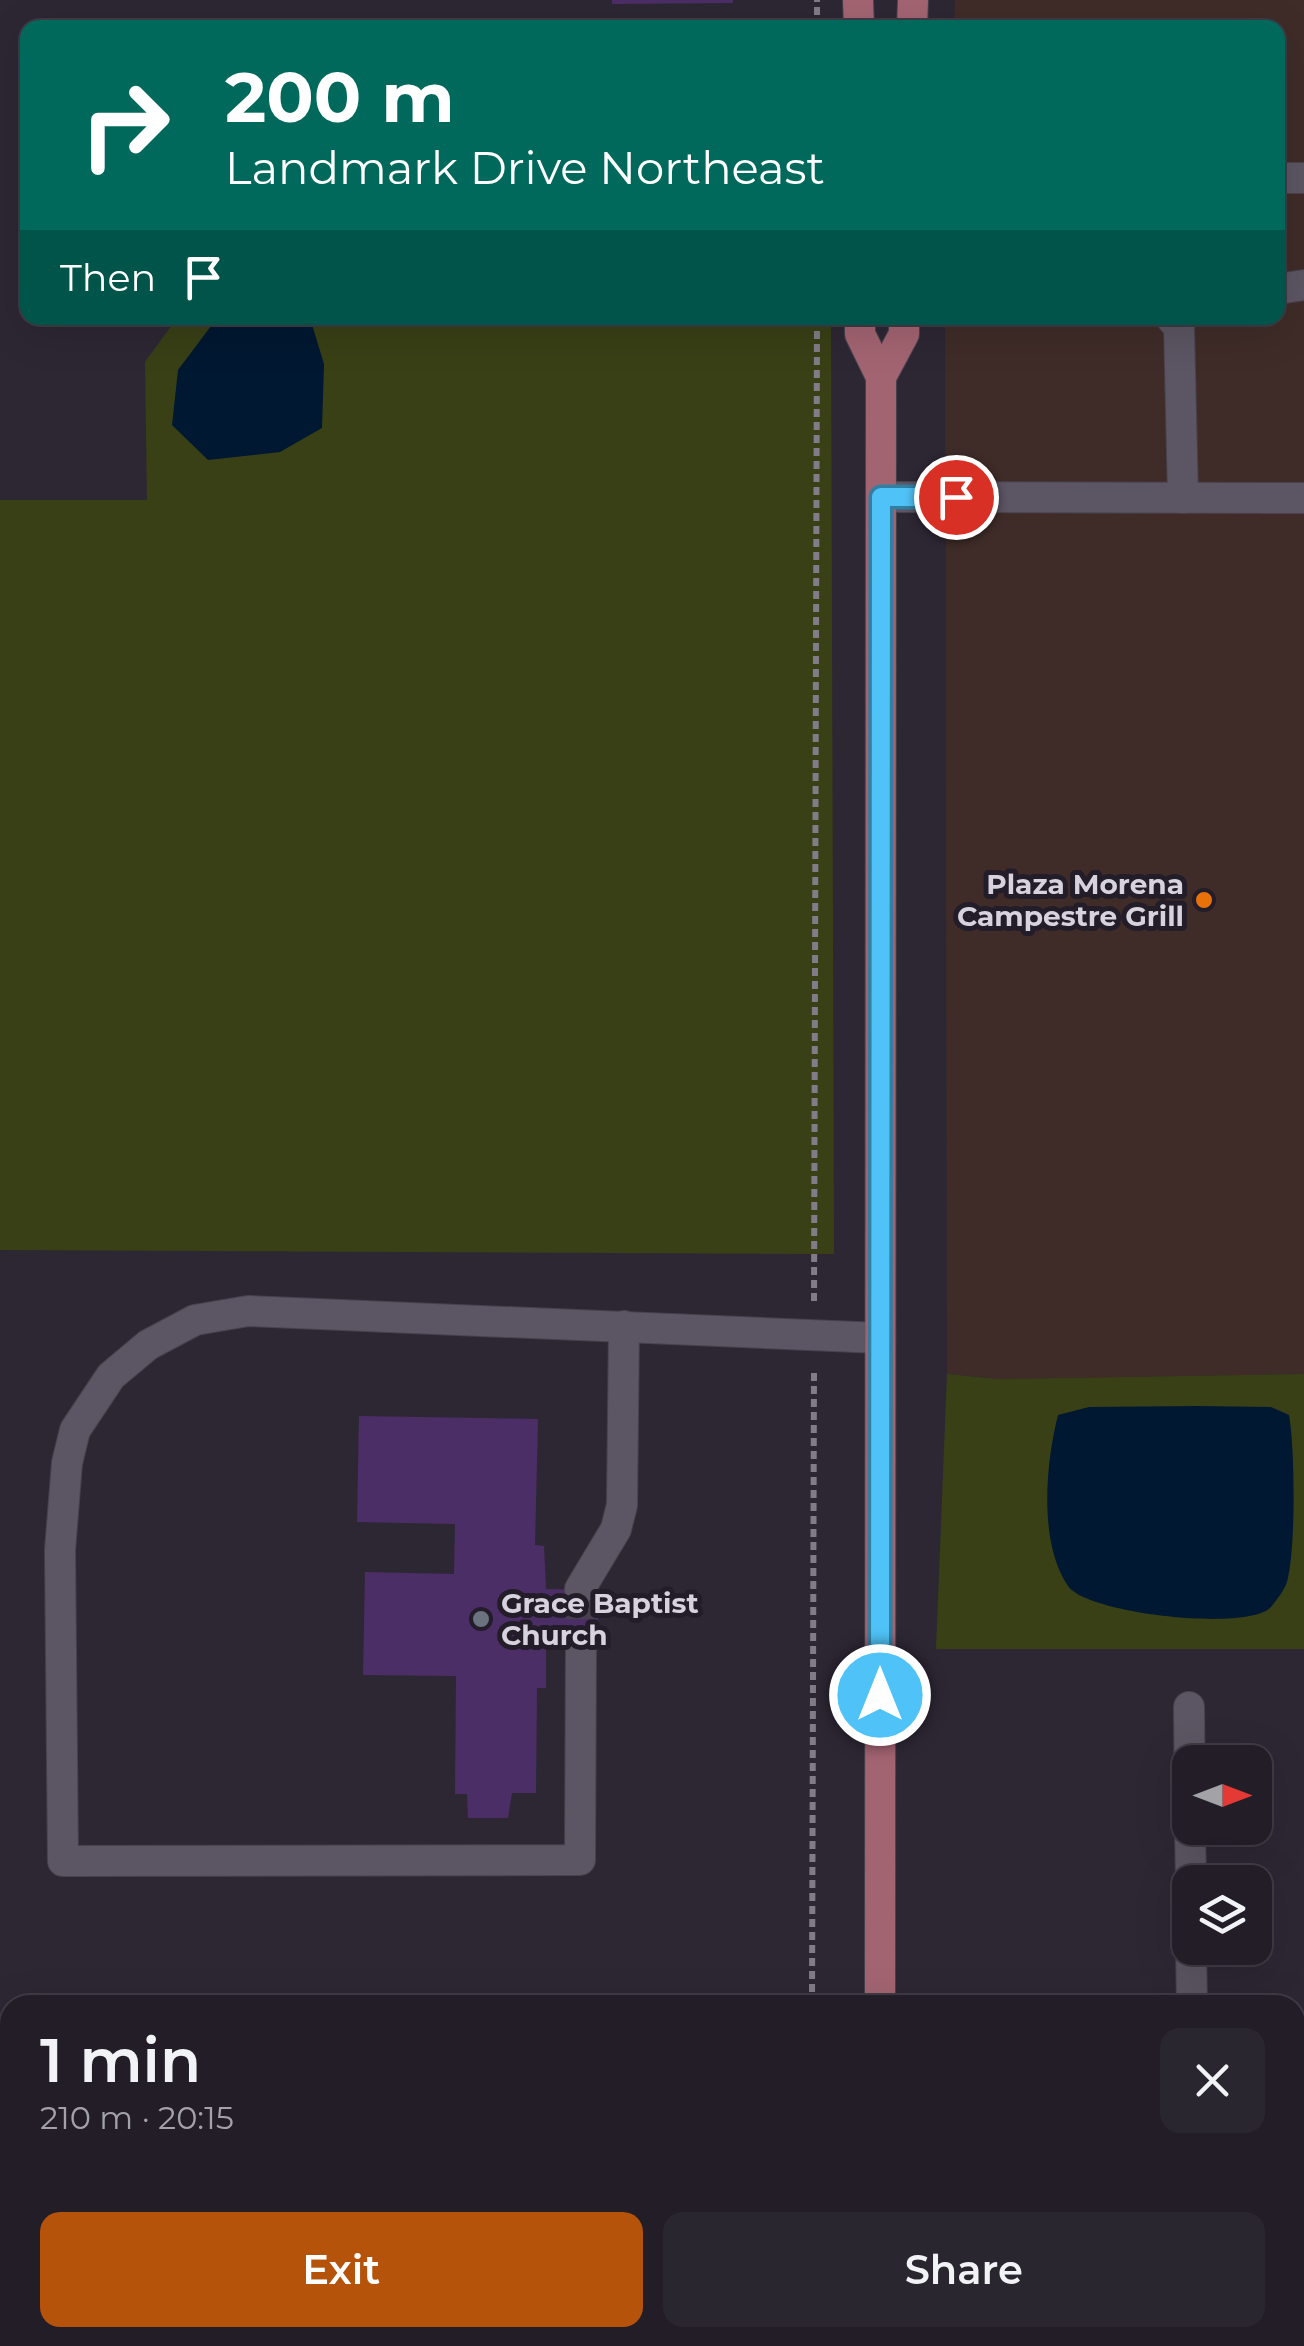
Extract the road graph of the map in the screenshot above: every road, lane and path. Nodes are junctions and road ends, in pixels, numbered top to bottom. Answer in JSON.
{"nodes":[{"id":1,"x":817,"y":325,"type":"edge"},
{"id":2,"x":860,"y":325,"type":"edge"},
{"id":3,"x":904,"y":325,"type":"edge"},
{"id":4,"x":1177,"y":325,"type":"edge"},
{"id":5,"x":881,"y":377,"type":"junction"},
{"id":6,"x":881,"y":497,"type":"junction"},
{"id":7,"x":1183,"y":498,"type":"junction"},
{"id":8,"x":1304,"y":498,"type":"edge"},
{"id":9,"x":624,"y":1326,"type":"junction"},
{"id":10,"x":814,"y":1336,"type":"junction"},
{"id":11,"x":880,"y":1338,"type":"junction"},
{"id":12,"x":580,"y":1590,"type":"tunnel mouth"},
{"id":13,"x":581,"y":1647,"type":"tunnel mouth"},
{"id":14,"x":1189,"y":1707,"type":"dead end"},
{"id":15,"x":1189,"y":1745,"type":"edge"},
{"id":16,"x":1191,"y":1965,"type":"edge"},
{"id":17,"x":812,"y":1995,"type":"edge"},
{"id":18,"x":880,"y":1995,"type":"edge"},
{"id":19,"x":1192,"y":1995,"type":"edge"}],
"edges":[{"from":1,"to":10,"type":"path"},
{"from":2,"to":5,"type":"main road"},
{"from":3,"to":5,"type":"main road"},
{"from":4,"to":7,"type":"street"},
{"from":5,"to":6,"type":"main road"},
{"from":6,"to":7,"type":"street"},
{"from":6,"to":11,"type":"main road"},
{"from":7,"to":8,"type":"street"},
{"from":9,"to":10,"type":"street"},
{"from":9,"to":12,"type":"street"},
{"from":9,"to":13,"type":"street"},
{"from":10,"to":11,"type":"street"},
{"from":10,"to":17,"type":"path"},
{"from":11,"to":18,"type":"main road"},
{"from":14,"to":15,"type":"street"},
{"from":16,"to":19,"type":"street"}]}
